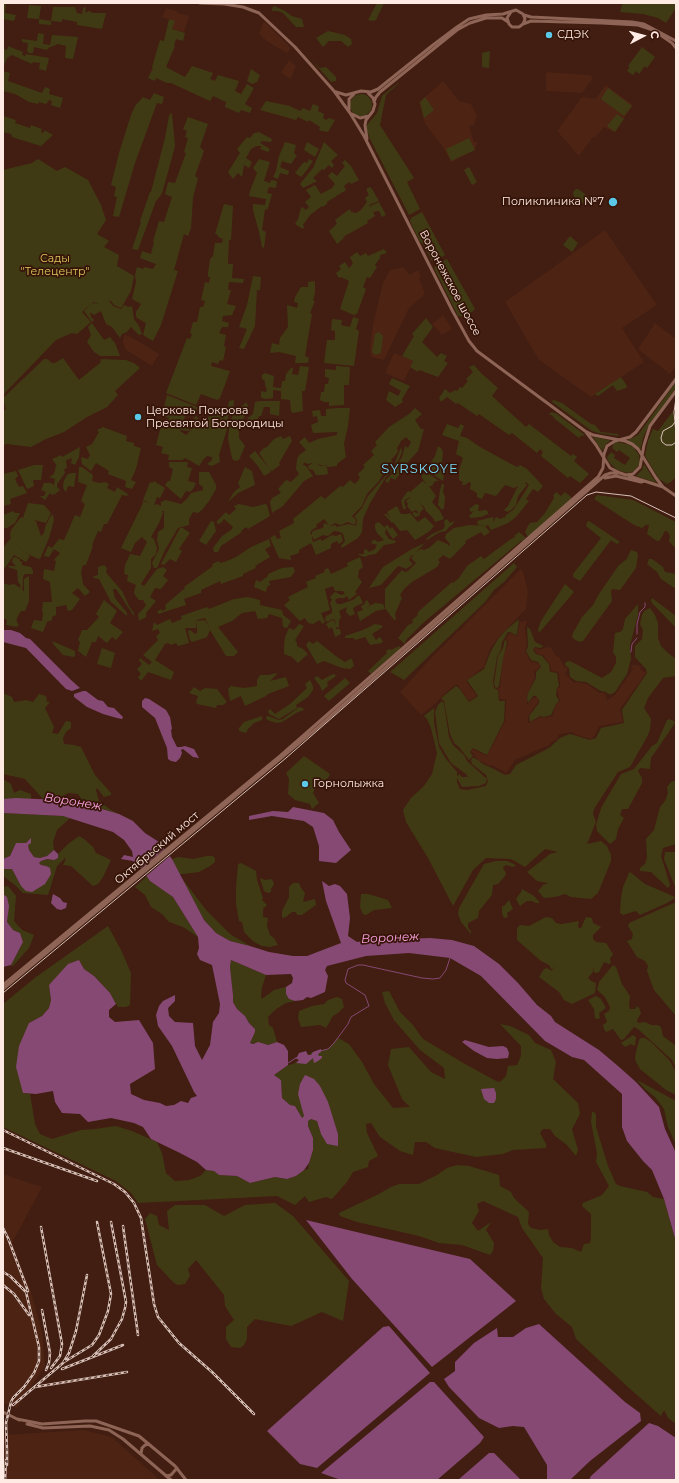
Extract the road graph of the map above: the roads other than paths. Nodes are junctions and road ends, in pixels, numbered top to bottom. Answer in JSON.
{"nodes":[{"id":1,"x":200,"y":3,"type":"edge"},
{"id":2,"x":511,"y":12,"type":"junction"},
{"id":3,"x":524,"y":15,"type":"junction"},
{"id":4,"x":508,"y":22,"type":"junction"},
{"id":5,"x":523,"y":24,"type":"junction"},
{"id":6,"x":676,"y":41,"type":"edge"},
{"id":7,"x":676,"y":48,"type":"edge"},
{"id":8,"x":333,"y":90,"type":"junction"},
{"id":9,"x":365,"y":92,"type":"junction"},
{"id":10,"x":354,"y":94,"type":"junction"},
{"id":11,"x":374,"y":102,"type":"junction"},
{"id":12,"x":350,"y":112,"type":"junction"},
{"id":13,"x":370,"y":115,"type":"junction"},
{"id":14,"x":368,"y":145,"type":"junction"},
{"id":15,"x":676,"y":379,"type":"edge"},
{"id":16,"x":676,"y":391,"type":"edge"},
{"id":17,"x":585,"y":431,"type":"junction"},
{"id":18,"x":619,"y":440,"type":"junction"},
{"id":19,"x":641,"y":455,"type":"junction"},
{"id":20,"x":604,"y":457,"type":"junction"},
{"id":21,"x":620,"y":474,"type":"junction"},
{"id":22,"x":626,"y":475,"type":"junction"},
{"id":23,"x":645,"y":481,"type":"junction"},
{"id":24,"x":594,"y":486,"type":"junction"},
{"id":25,"x":663,"y":487,"type":"junction"},
{"id":26,"x":676,"y":496,"type":"edge"},
{"id":27,"x":262,"y":772,"type":"junction"},
{"id":28,"x":63,"y":937,"type":"junction"},
{"id":29,"x":3,"y":985,"type":"edge"},
{"id":30,"x":3,"y":989,"type":"edge"},
{"id":31,"x":3,"y":1412,"type":"edge"},
{"id":32,"x":17,"y":1419,"type":"junction"},
{"id":33,"x":149,"y":1444,"type":"junction"},
{"id":34,"x":141,"y":1454,"type":"junction"},
{"id":35,"x":177,"y":1468,"type":"junction"},
{"id":36,"x":166,"y":1476,"type":"junction"},
{"id":37,"x":171,"y":1480,"type":"edge"},
{"id":38,"x":186,"y":1480,"type":"edge"}],
"edges":[{"from":1,"to":8,"type":"main road","name":"Воронежское шоссе"},
{"from":2,"to":3,"type":"main road"},
{"from":2,"to":4,"type":"main road"},
{"from":2,"to":9,"type":"main road"},
{"from":3,"to":5,"type":"main road"},
{"from":3,"to":6,"type":"main road"},
{"from":4,"to":5,"type":"main road"},
{"from":4,"to":11,"type":"main road"},
{"from":5,"to":7,"type":"main road"},
{"from":8,"to":10,"type":"main road"},
{"from":8,"to":12,"type":"main road","name":"Воронежское шоссе"},
{"from":9,"to":10,"type":"main road"},
{"from":9,"to":11,"type":"main road"},
{"from":10,"to":12,"type":"main road"},
{"from":11,"to":13,"type":"main road","name":"Воронежское шоссе"},
{"from":12,"to":13,"type":"main road"},
{"from":12,"to":14,"type":"main road","name":"Воронежское шоссе"},
{"from":13,"to":14,"type":"main road","name":"Воронежское шоссе"},
{"from":14,"to":17,"type":"main road","name":"Воронежское шоссе"},
{"from":15,"to":18,"type":"main road"},
{"from":16,"to":19,"type":"main road"},
{"from":17,"to":18,"type":"main road"},
{"from":17,"to":20,"type":"main road"},
{"from":18,"to":19,"type":"main road"},
{"from":18,"to":20,"type":"main road"},
{"from":19,"to":22,"type":"main road"},
{"from":19,"to":25,"type":"main road"},
{"from":20,"to":21,"type":"main road"},
{"from":20,"to":27,"type":"main road"},
{"from":21,"to":22,"type":"main road"},
{"from":21,"to":24,"type":"main road"},
{"from":22,"to":23,"type":"main road"},
{"from":23,"to":24,"type":"main road"},
{"from":23,"to":25,"type":"main road"},
{"from":24,"to":27,"type":"main road"},
{"from":25,"to":26,"type":"main road"},
{"from":27,"to":28,"type":"main road","name":"Октябрьский мост"},
{"from":28,"to":29,"type":"main road"},
{"from":28,"to":30,"type":"main road"},
{"from":31,"to":32,"type":"main road"},
{"from":32,"to":33,"type":"main road"},
{"from":32,"to":34,"type":"main road"},
{"from":33,"to":34,"type":"main road"},
{"from":33,"to":35,"type":"main road"},
{"from":34,"to":36,"type":"main road"},
{"from":35,"to":36,"type":"main road"},
{"from":35,"to":38,"type":"main road"},
{"from":36,"to":37,"type":"main road"}]}
